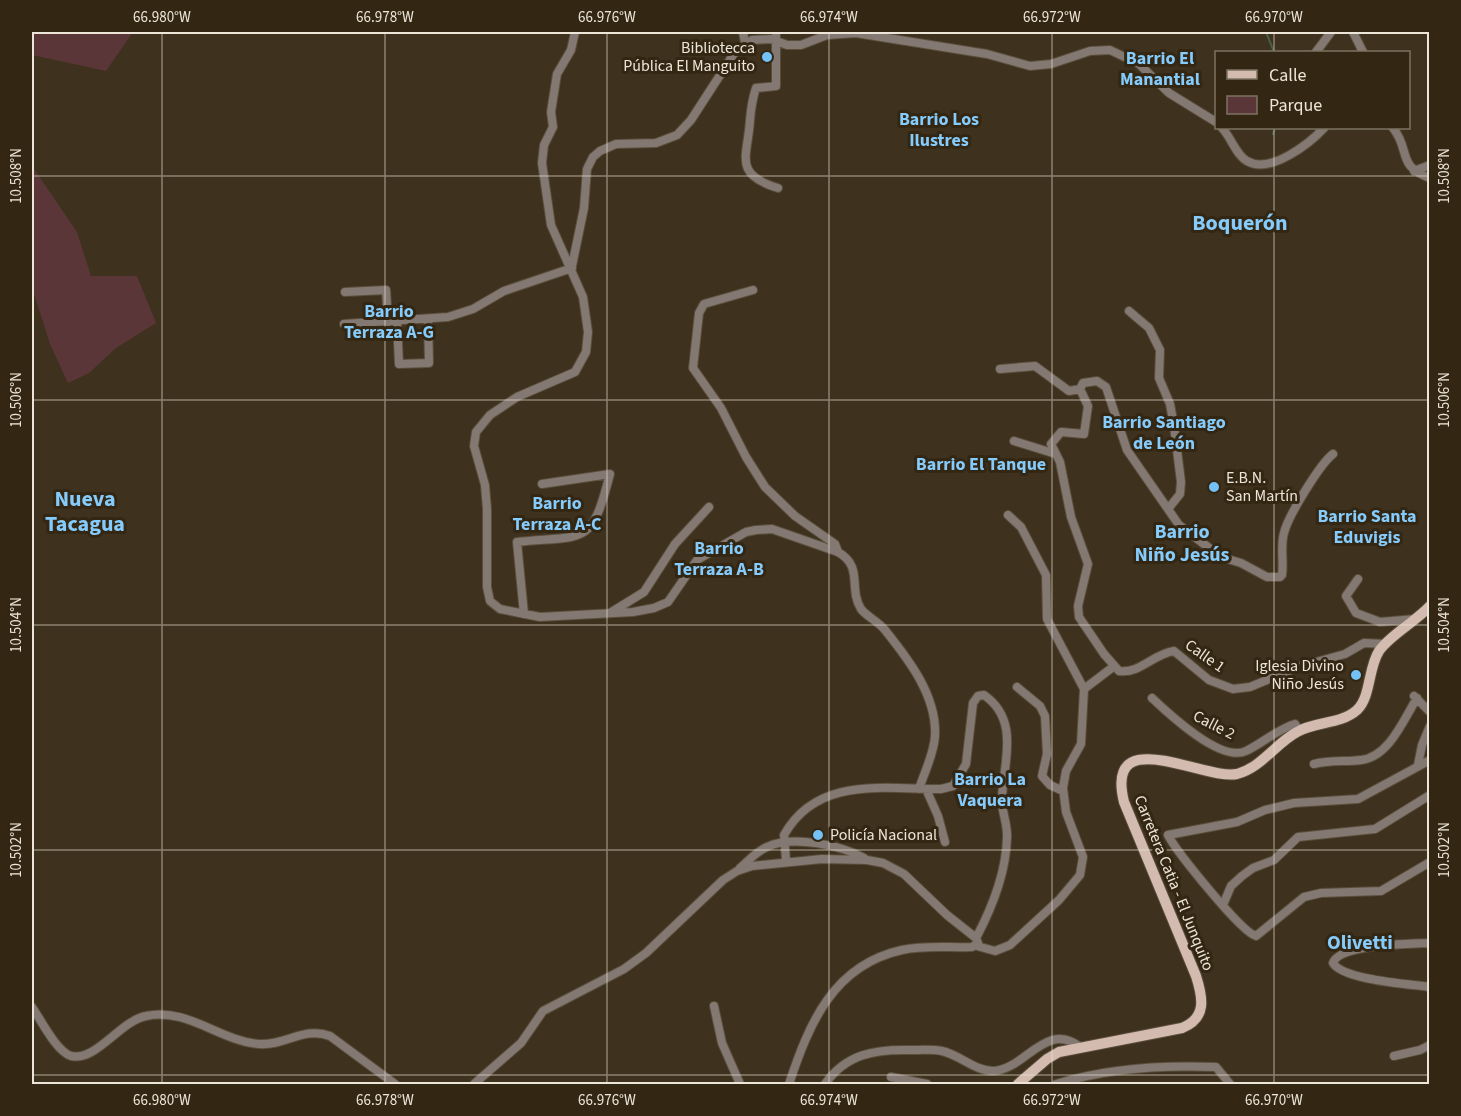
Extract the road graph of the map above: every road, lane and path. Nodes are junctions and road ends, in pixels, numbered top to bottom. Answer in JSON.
{"nodes":[{"id":1,"x":575,"y":32,"type":"edge"},
{"id":2,"x":743,"y":32,"type":"edge"},
{"id":3,"x":1331,"y":32,"type":"edge"},
{"id":4,"x":1353,"y":32,"type":"edge"},
{"id":5,"x":829,"y":33,"type":"edge"},
{"id":6,"x":777,"y":36,"type":"edge"},
{"id":7,"x":745,"y":43,"type":"junction"},
{"id":8,"x":1317,"y":51,"type":"edge"},
{"id":9,"x":1362,"y":51,"type":"edge"},
{"id":10,"x":1215,"y":121,"type":"edge"},
{"id":11,"x":1223,"y":129,"type":"edge"},
{"id":12,"x":1323,"y":129,"type":"edge"},
{"id":13,"x":1393,"y":129,"type":"edge"},
{"id":14,"x":1430,"y":165,"type":"edge"},
{"id":15,"x":1414,"y":171,"type":"junction"},
{"id":16,"x":1430,"y":178,"type":"edge"},
{"id":17,"x":778,"y":188,"type":"dead end"},
{"id":18,"x":572,"y":267,"type":"junction"},
{"id":19,"x":753,"y":290,"type":"dead end"},
{"id":20,"x":345,"y":292,"type":"dead end"},
{"id":21,"x":1129,"y":311,"type":"dead end"},
{"id":22,"x":428,"y":319,"type":"junction"},
{"id":23,"x":388,"y":321,"type":"junction"},
{"id":24,"x":397,"y":321,"type":"junction"},
{"id":25,"x":344,"y":324,"type":"dead end"},
{"id":26,"x":1000,"y":369,"type":"dead end"},
{"id":27,"x":1080,"y":389,"type":"junction"},
{"id":28,"x":1014,"y":441,"type":"dead end"},
{"id":29,"x":1056,"y":454,"type":"junction"},
{"id":30,"x":1333,"y":454,"type":"dead end"},
{"id":31,"x":542,"y":484,"type":"dead end"},
{"id":32,"x":709,"y":507,"type":"dead end"},
{"id":33,"x":1168,"y":509,"type":"junction"},
{"id":34,"x":1008,"y":515,"type":"dead end"},
{"id":35,"x":838,"y":552,"type":"junction"},
{"id":36,"x":1358,"y":579,"type":"dead end"},
{"id":37,"x":1430,"y":606,"type":"edge"},
{"id":38,"x":610,"y":613,"type":"junction"},
{"id":39,"x":524,"y":614,"type":"junction"},
{"id":40,"x":1418,"y":619,"type":"junction"},
{"id":41,"x":1386,"y":644,"type":"junction"},
{"id":42,"x":1113,"y":667,"type":"junction"},
{"id":43,"x":1017,"y":687,"type":"dead end"},
{"id":44,"x":1084,"y":689,"type":"junction"},
{"id":45,"x":1152,"y":698,"type":"dead end"},
{"id":46,"x":1430,"y":712,"type":"edge"},
{"id":47,"x":1430,"y":726,"type":"edge"},
{"id":48,"x":1299,"y":730,"type":"junction"},
{"id":49,"x":1430,"y":760,"type":"edge"},
{"id":50,"x":1314,"y":764,"type":"dead end"},
{"id":51,"x":1418,"y":765,"type":"junction"},
{"id":52,"x":922,"y":789,"type":"junction"},
{"id":53,"x":1063,"y":791,"type":"junction"},
{"id":54,"x":1430,"y":795,"type":"edge"},
{"id":55,"x":945,"y":842,"type":"dead end"},
{"id":56,"x":784,"y":843,"type":"junction"},
{"id":57,"x":786,"y":860,"type":"junction"},
{"id":58,"x":867,"y":860,"type":"junction"},
{"id":59,"x":1430,"y":862,"type":"edge"},
{"id":60,"x":737,"y":871,"type":"junction"},
{"id":61,"x":1223,"y":904,"type":"junction"},
{"id":62,"x":976,"y":942,"type":"junction"},
{"id":63,"x":1430,"y":943,"type":"edge"},
{"id":64,"x":1430,"y":987,"type":"edge"},
{"id":65,"x":714,"y":1006,"type":"dead end"},
{"id":66,"x":32,"y":1007,"type":"edge"},
{"id":67,"x":1430,"y":1045,"type":"edge"},
{"id":68,"x":1080,"y":1047,"type":"junction"},
{"id":69,"x":1394,"y":1056,"type":"dead end"},
{"id":70,"x":891,"y":1077,"type":"dead end"},
{"id":71,"x":395,"y":1084,"type":"edge"},
{"id":72,"x":474,"y":1084,"type":"edge"},
{"id":73,"x":740,"y":1084,"type":"edge"},
{"id":74,"x":789,"y":1084,"type":"edge"},
{"id":75,"x":825,"y":1084,"type":"edge"},
{"id":76,"x":927,"y":1084,"type":"edge"},
{"id":77,"x":1018,"y":1084,"type":"edge"},
{"id":78,"x":1056,"y":1084,"type":"edge"},
{"id":79,"x":1230,"y":1084,"type":"edge"}],
"edges":[{"from":1,"to":18,"type":"street"},
{"from":2,"to":7,"type":"street"},
{"from":3,"to":8,"type":"street"},
{"from":4,"to":9,"type":"street"},
{"from":5,"to":6,"type":"street"},
{"from":5,"to":10,"type":"street"},
{"from":6,"to":7,"type":"street"},
{"from":6,"to":17,"type":"street"},
{"from":7,"to":18,"type":"street"},
{"from":11,"to":12,"type":"street"},
{"from":13,"to":15,"type":"street"},
{"from":14,"to":15,"type":"street"},
{"from":15,"to":16,"type":"street"},
{"from":18,"to":22,"type":"street"},
{"from":18,"to":39,"type":"street"},
{"from":19,"to":35,"type":"street"},
{"from":20,"to":23,"type":"street"},
{"from":21,"to":33,"type":"street"},
{"from":22,"to":24,"type":"street"},
{"from":22,"to":24,"type":"street"},
{"from":23,"to":24,"type":"street"},
{"from":23,"to":25,"type":"street"},
{"from":26,"to":27,"type":"street"},
{"from":27,"to":29,"type":"street"},
{"from":27,"to":33,"type":"street"},
{"from":28,"to":29,"type":"street"},
{"from":29,"to":42,"type":"street"},
{"from":30,"to":33,"type":"street"},
{"from":31,"to":39,"type":"street"},
{"from":32,"to":38,"type":"street"},
{"from":34,"to":44,"type":"street"},
{"from":35,"to":38,"type":"street"},
{"from":35,"to":52,"type":"street"},
{"from":36,"to":40,"type":"street"},
{"from":37,"to":40,"type":"main road","name":"Carretera Catia - El Junquito"},
{"from":38,"to":39,"type":"street"},
{"from":40,"to":41,"type":"main road","name":"Carretera Catia - El Junquito"},
{"from":41,"to":42,"type":"street","name":"Calle 1"},
{"from":41,"to":48,"type":"main road","name":"Carretera Catia - El Junquito"},
{"from":42,"to":44,"type":"street"},
{"from":43,"to":53,"type":"street"},
{"from":44,"to":53,"type":"street"},
{"from":45,"to":48,"type":"street","name":"Calle 2"},
{"from":46,"to":50,"type":"street"},
{"from":47,"to":51,"type":"street"},
{"from":48,"to":68,"type":"main road","name":"Carretera Catia - El Junquito"},
{"from":49,"to":51,"type":"street"},
{"from":51,"to":61,"type":"street"},
{"from":52,"to":55,"type":"street"},
{"from":52,"to":56,"type":"street"},
{"from":52,"to":62,"type":"street"},
{"from":53,"to":62,"type":"street"},
{"from":54,"to":61,"type":"street"},
{"from":56,"to":57,"type":"street"},
{"from":56,"to":58,"type":"street"},
{"from":56,"to":60,"type":"street"},
{"from":57,"to":58,"type":"street"},
{"from":57,"to":60,"type":"street"},
{"from":58,"to":62,"type":"street"},
{"from":59,"to":61,"type":"street"},
{"from":60,"to":72,"type":"street"},
{"from":62,"to":74,"type":"street"},
{"from":63,"to":64,"type":"street"},
{"from":65,"to":73,"type":"street"},
{"from":66,"to":71,"type":"street"},
{"from":67,"to":69,"type":"street"},
{"from":68,"to":75,"type":"street"},
{"from":68,"to":77,"type":"main road","name":"Carretera Catia - El Junquito"},
{"from":70,"to":76,"type":"street"},
{"from":78,"to":79,"type":"street"}]}
